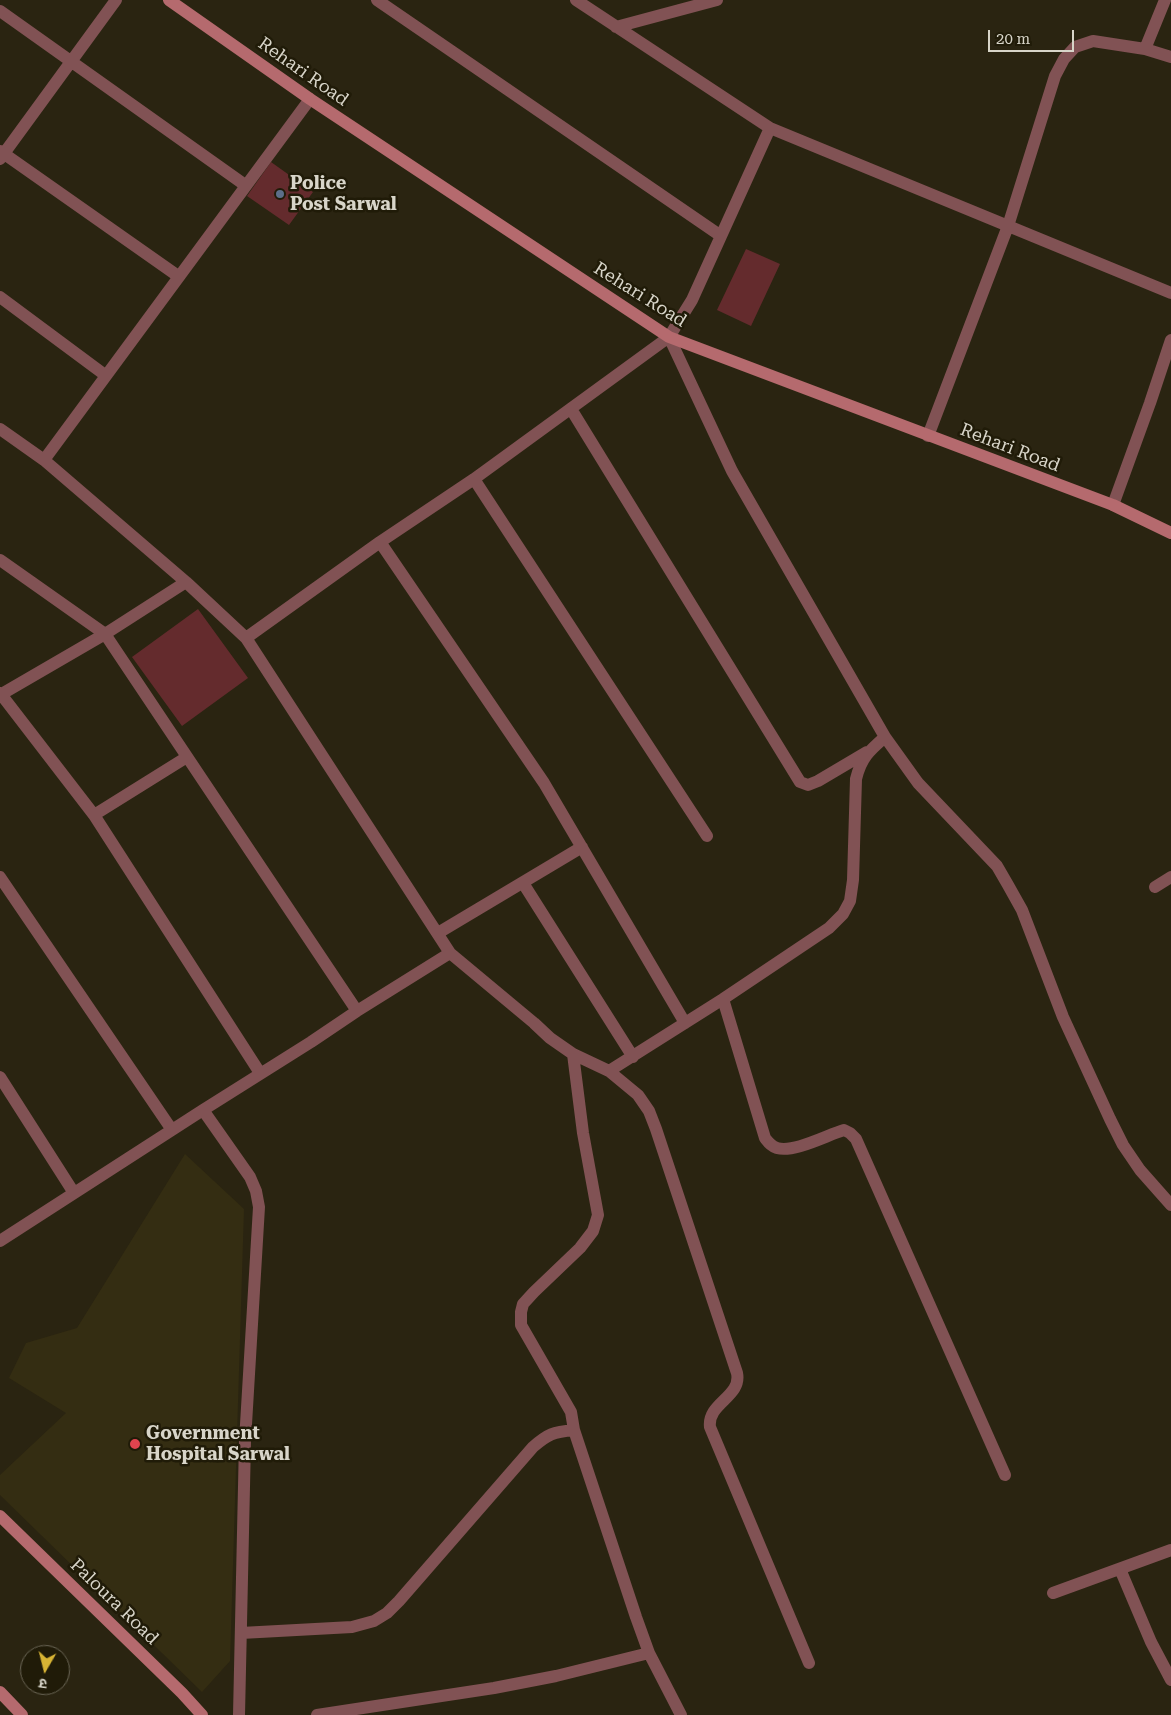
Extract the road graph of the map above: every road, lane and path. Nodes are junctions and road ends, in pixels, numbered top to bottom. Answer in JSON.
{"nodes":[{"id":1,"x":116,"y":0,"type":"edge"},
{"id":2,"x":169,"y":0,"type":"edge"},
{"id":3,"x":377,"y":0,"type":"edge"},
{"id":4,"x":576,"y":0,"type":"edge"},
{"id":5,"x":717,"y":0,"type":"edge"},
{"id":6,"x":1165,"y":0,"type":"edge"},
{"id":7,"x":0,"y":11,"type":"edge"},
{"id":8,"x":616,"y":28,"type":"junction"},
{"id":9,"x":1145,"y":49,"type":"junction"},
{"id":10,"x":1171,"y":57,"type":"edge"},
{"id":11,"x":72,"y":62,"type":"junction"},
{"id":12,"x":310,"y":99,"type":"junction"},
{"id":13,"x":770,"y":128,"type":"junction"},
{"id":14,"x":1,"y":154,"type":"edge"},
{"id":15,"x":245,"y":185,"type":"junction"},
{"id":16,"x":1008,"y":226,"type":"junction"},
{"id":17,"x":721,"y":236,"type":"junction"},
{"id":18,"x":178,"y":276,"type":"junction"},
{"id":19,"x":1171,"y":293,"type":"edge"},
{"id":20,"x":0,"y":297,"type":"edge"},
{"id":21,"x":669,"y":337,"type":"junction"},
{"id":22,"x":1171,"y":340,"type":"edge"},
{"id":23,"x":105,"y":375,"type":"junction"},
{"id":24,"x":571,"y":409,"type":"junction"},
{"id":25,"x":0,"y":429,"type":"edge"},
{"id":26,"x":928,"y":436,"type":"junction"},
{"id":27,"x":44,"y":460,"type":"junction"},
{"id":28,"x":474,"y":479,"type":"junction"},
{"id":29,"x":1113,"y":505,"type":"junction"},
{"id":30,"x":1171,"y":533,"type":"edge"},
{"id":31,"x":380,"y":542,"type":"junction"},
{"id":32,"x":0,"y":560,"type":"edge"},
{"id":33,"x":186,"y":582,"type":"junction"},
{"id":34,"x":105,"y":634,"type":"junction"},
{"id":35,"x":246,"y":638,"type":"junction"},
{"id":36,"x":1,"y":694,"type":"edge"},
{"id":37,"x":886,"y":736,"type":"junction"},
{"id":38,"x":867,"y":752,"type":"junction"},
{"id":39,"x":187,"y":757,"type":"junction"},
{"id":40,"x":94,"y":814,"type":"junction"},
{"id":41,"x":708,"y":836,"type":"dead end"},
{"id":42,"x":582,"y":847,"type":"junction"},
{"id":43,"x":0,"y":877,"type":"edge"},
{"id":44,"x":1171,"y":877,"type":"edge"},
{"id":45,"x":523,"y":882,"type":"junction"},
{"id":46,"x":1155,"y":887,"type":"dead end"},
{"id":47,"x":438,"y":933,"type":"junction"},
{"id":48,"x":450,"y":953,"type":"junction"},
{"id":49,"x":723,"y":999,"type":"junction"},
{"id":50,"x":356,"y":1011,"type":"junction"},
{"id":51,"x":685,"y":1022,"type":"junction"},
{"id":52,"x":573,"y":1054,"type":"junction"},
{"id":53,"x":632,"y":1056,"type":"junction"},
{"id":54,"x":610,"y":1071,"type":"junction"},
{"id":55,"x":260,"y":1073,"type":"junction"},
{"id":56,"x":0,"y":1077,"type":"edge"},
{"id":57,"x":203,"y":1110,"type":"junction"},
{"id":58,"x":172,"y":1130,"type":"junction"},
{"id":59,"x":74,"y":1194,"type":"junction"},
{"id":60,"x":1171,"y":1205,"type":"edge"},
{"id":61,"x":0,"y":1241,"type":"edge"},
{"id":62,"x":574,"y":1430,"type":"junction"},
{"id":63,"x":1004,"y":1475,"type":"dead end"},
{"id":64,"x":0,"y":1516,"type":"edge"},
{"id":65,"x":1171,"y":1550,"type":"edge"},
{"id":66,"x":1120,"y":1569,"type":"junction"},
{"id":67,"x":1053,"y":1593,"type":"dead end"},
{"id":68,"x":241,"y":1633,"type":"junction"},
{"id":69,"x":649,"y":1653,"type":"junction"},
{"id":70,"x":809,"y":1663,"type":"dead end"},
{"id":71,"x":1171,"y":1680,"type":"edge"},
{"id":72,"x":0,"y":1692,"type":"edge"},
{"id":73,"x":22,"y":1715,"type":"edge"},
{"id":74,"x":202,"y":1715,"type":"edge"},
{"id":75,"x":239,"y":1715,"type":"edge"},
{"id":76,"x":317,"y":1715,"type":"edge"},
{"id":77,"x":681,"y":1715,"type":"edge"}],
"edges":[{"from":1,"to":11,"type":"street"},
{"from":2,"to":12,"type":"main road","name":"Rehari Road"},
{"from":3,"to":17,"type":"street"},
{"from":4,"to":8,"type":"street"},
{"from":5,"to":8,"type":"street"},
{"from":6,"to":9,"type":"street"},
{"from":7,"to":11,"type":"street"},
{"from":8,"to":13,"type":"street"},
{"from":9,"to":10,"type":"street"},
{"from":9,"to":16,"type":"street"},
{"from":11,"to":14,"type":"street"},
{"from":11,"to":15,"type":"street"},
{"from":12,"to":15,"type":"street"},
{"from":12,"to":21,"type":"main road","name":"Rehari Road"},
{"from":13,"to":16,"type":"street"},
{"from":13,"to":17,"type":"street"},
{"from":14,"to":18,"type":"street"},
{"from":15,"to":18,"type":"street"},
{"from":16,"to":19,"type":"street"},
{"from":16,"to":26,"type":"street"},
{"from":17,"to":21,"type":"street"},
{"from":18,"to":23,"type":"street"},
{"from":20,"to":23,"type":"street"},
{"from":21,"to":24,"type":"street"},
{"from":21,"to":26,"type":"main road","name":"Rehari Road"},
{"from":21,"to":37,"type":"street"},
{"from":22,"to":29,"type":"street"},
{"from":23,"to":27,"type":"street"},
{"from":24,"to":28,"type":"street"},
{"from":24,"to":38,"type":"street"},
{"from":25,"to":27,"type":"street"},
{"from":26,"to":29,"type":"main road","name":"Rehari Road"},
{"from":27,"to":33,"type":"street"},
{"from":28,"to":31,"type":"street"},
{"from":28,"to":41,"type":"street"},
{"from":29,"to":30,"type":"main road","name":"Rehari Road"},
{"from":31,"to":35,"type":"street"},
{"from":31,"to":42,"type":"street"},
{"from":32,"to":34,"type":"street"},
{"from":33,"to":34,"type":"street"},
{"from":33,"to":35,"type":"street"},
{"from":34,"to":36,"type":"street"},
{"from":34,"to":39,"type":"street"},
{"from":35,"to":47,"type":"street"},
{"from":36,"to":40,"type":"street"},
{"from":37,"to":38,"type":"street"},
{"from":37,"to":60,"type":"street"},
{"from":38,"to":49,"type":"street"},
{"from":39,"to":40,"type":"street"},
{"from":39,"to":50,"type":"street"},
{"from":40,"to":55,"type":"street"},
{"from":42,"to":45,"type":"street"},
{"from":42,"to":51,"type":"street"},
{"from":43,"to":58,"type":"street"},
{"from":44,"to":46,"type":"street"},
{"from":45,"to":47,"type":"street"},
{"from":45,"to":53,"type":"street"},
{"from":47,"to":48,"type":"street"},
{"from":48,"to":50,"type":"street"},
{"from":48,"to":52,"type":"street"},
{"from":49,"to":51,"type":"street"},
{"from":49,"to":63,"type":"street"},
{"from":50,"to":55,"type":"street"},
{"from":51,"to":53,"type":"street"},
{"from":52,"to":54,"type":"street"},
{"from":52,"to":62,"type":"street"},
{"from":53,"to":54,"type":"street"},
{"from":54,"to":70,"type":"street"},
{"from":55,"to":57,"type":"street"},
{"from":56,"to":59,"type":"street"},
{"from":57,"to":58,"type":"street"},
{"from":57,"to":68,"type":"street"},
{"from":58,"to":59,"type":"street"},
{"from":59,"to":61,"type":"street"},
{"from":62,"to":68,"type":"street"},
{"from":62,"to":69,"type":"street"},
{"from":64,"to":74,"type":"main road","name":"Paloura Road"},
{"from":65,"to":66,"type":"street"},
{"from":66,"to":67,"type":"street"},
{"from":66,"to":71,"type":"street"},
{"from":68,"to":75,"type":"street"},
{"from":69,"to":76,"type":"street"},
{"from":69,"to":77,"type":"street"},
{"from":72,"to":73,"type":"main road"}]}
